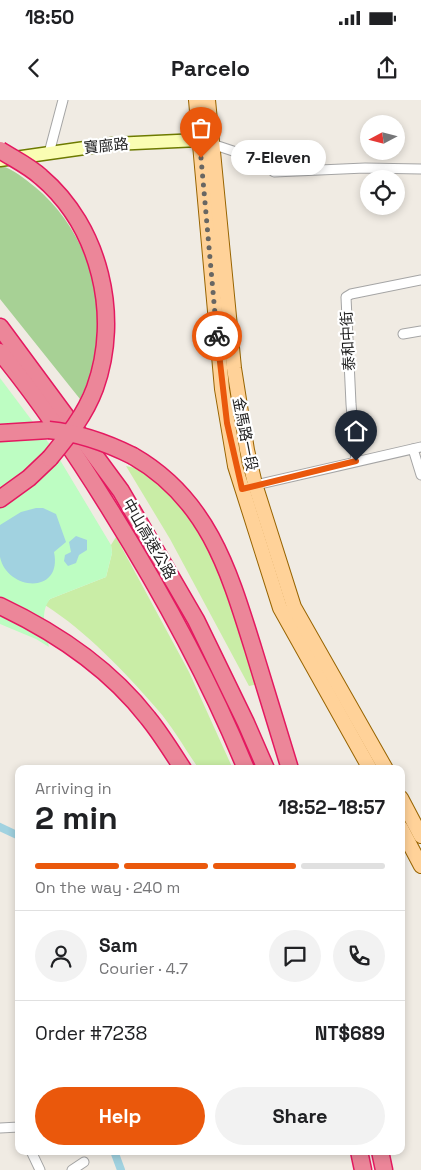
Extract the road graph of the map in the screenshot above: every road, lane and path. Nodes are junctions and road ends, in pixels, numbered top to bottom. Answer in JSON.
{"nodes":[{"id":1,"x":63,"y":100,"type":"edge"},
{"id":2,"x":196,"y":100,"type":"edge"},
{"id":3,"x":208,"y":100,"type":"edge"},
{"id":4,"x":206,"y":142,"type":"junction"},
{"id":5,"x":0,"y":150,"type":"edge"},
{"id":6,"x":49,"y":153,"type":"junction"},
{"id":7,"x":0,"y":160,"type":"edge"},
{"id":8,"x":421,"y":169,"type":"edge"},
{"id":9,"x":421,"y":280,"type":"edge"},
{"id":10,"x":0,"y":327,"type":"edge"},
{"id":11,"x":421,"y":331,"type":"edge"},
{"id":12,"x":403,"y":334,"type":"dead end"},
{"id":13,"x":0,"y":352,"type":"edge"},
{"id":14,"x":0,"y":433,"type":"edge"},
{"id":15,"x":417,"y":448,"type":"edge"},
{"id":16,"x":356,"y":461,"type":"junction"},
{"id":17,"x":421,"y":475,"type":"edge"},
{"id":18,"x":255,"y":484,"type":"junction"},
{"id":19,"x":242,"y":489,"type":"junction"},
{"id":20,"x":0,"y":499,"type":"edge"},
{"id":21,"x":0,"y":606,"type":"edge"},
{"id":22,"x":180,"y":765,"type":"edge"},
{"id":23,"x":244,"y":765,"type":"edge"},
{"id":24,"x":264,"y":765,"type":"edge"},
{"id":25,"x":289,"y":765,"type":"edge"},
{"id":26,"x":368,"y":765,"type":"edge"},
{"id":27,"x":384,"y":765,"type":"edge"},
{"id":28,"x":405,"y":806,"type":"edge"},
{"id":29,"x":405,"y":836,"type":"edge"},
{"id":30,"x":421,"y":836,"type":"edge"},
{"id":31,"x":421,"y":866,"type":"edge"},
{"id":32,"x":0,"y":1128,"type":"edge"},
{"id":33,"x":15,"y":1128,"type":"edge"},
{"id":34,"x":33,"y":1155,"type":"edge"},
{"id":35,"x":360,"y":1155,"type":"edge"},
{"id":36,"x":381,"y":1155,"type":"edge"},
{"id":37,"x":84,"y":1162,"type":"dead end"},
{"id":38,"x":40,"y":1170,"type":"edge"},
{"id":39,"x":72,"y":1170,"type":"edge"},
{"id":40,"x":363,"y":1170,"type":"edge"},
{"id":41,"x":384,"y":1170,"type":"edge"}],
"edges":[{"from":1,"to":6,"type":"street"},
{"from":2,"to":4,"type":"main road","name":"金馬路一段"},
{"from":3,"to":4,"type":"main road","name":"金馬路一段"},
{"from":4,"to":6,"type":"street","name":"寶廍路"},
{"from":4,"to":8,"type":"street"},
{"from":4,"to":18,"type":"main road","name":"金馬路一段"},
{"from":4,"to":19,"type":"main road","name":"金馬路一段"},
{"from":5,"to":20,"type":"highway","bridge":true},
{"from":6,"to":7,"type":"street","name":"寶廍路"},
{"from":9,"to":16,"type":"street","name":"泰和中街"},
{"from":10,"to":24,"type":"highway","name":"中山高速公路","bridge":true},
{"from":11,"to":12,"type":"street"},
{"from":13,"to":23,"type":"highway","name":"中山高速公路","bridge":true},
{"from":14,"to":25,"type":"highway","bridge":true},
{"from":15,"to":16,"type":"street"},
{"from":15,"to":17,"type":"street"},
{"from":16,"to":18,"type":"street"},
{"from":18,"to":19,"type":"street"},
{"from":18,"to":27,"type":"main road","name":"金馬路一段"},
{"from":19,"to":26,"type":"main road","name":"金馬路一段"},
{"from":21,"to":22,"type":"highway"},
{"from":28,"to":30,"type":"main road"},
{"from":29,"to":31,"type":"main road"},
{"from":32,"to":33,"type":"street"},
{"from":34,"to":38,"type":"street"},
{"from":35,"to":40,"type":"highway"},
{"from":36,"to":41,"type":"highway"},
{"from":37,"to":39,"type":"street"}]}
